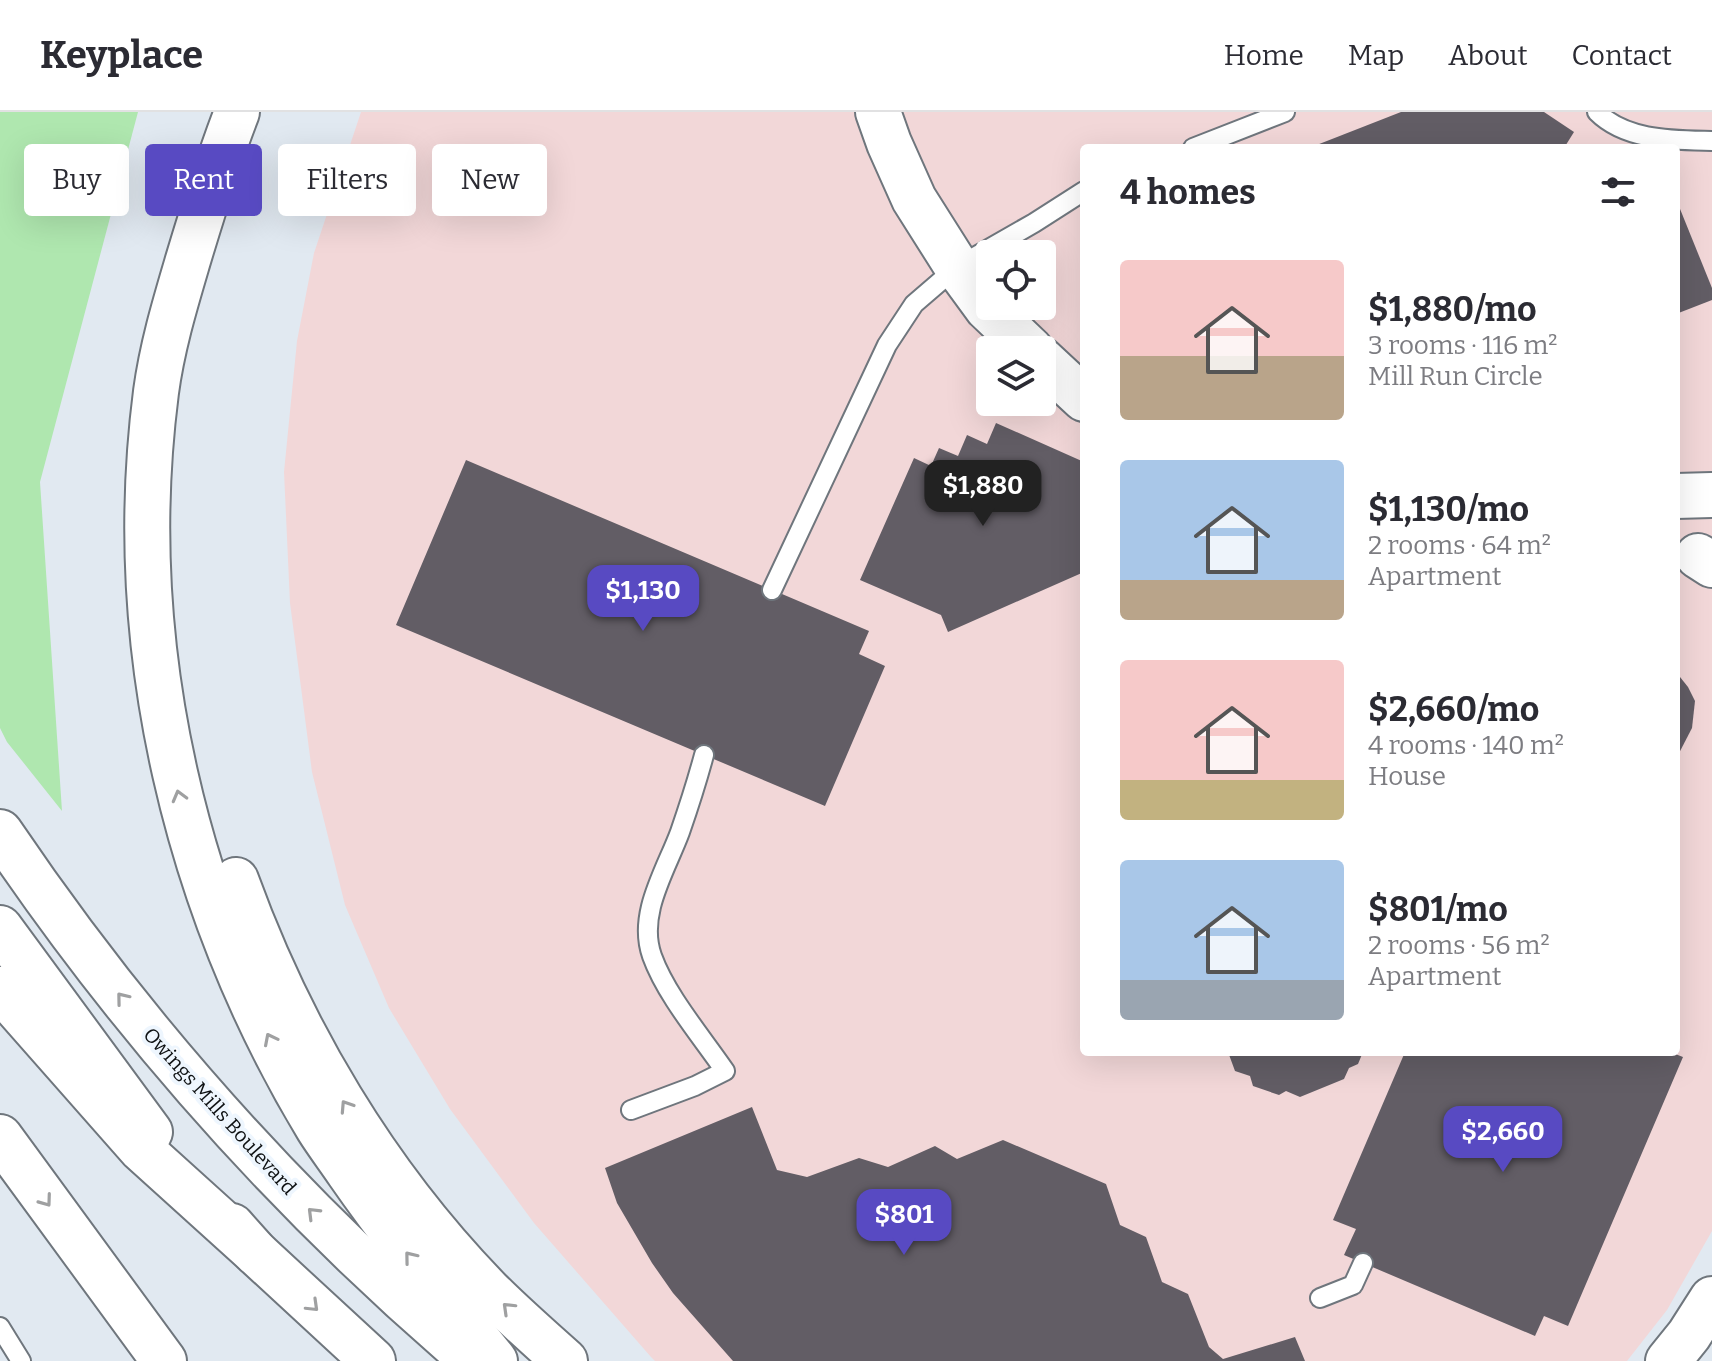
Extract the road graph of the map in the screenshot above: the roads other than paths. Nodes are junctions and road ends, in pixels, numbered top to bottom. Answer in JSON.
{"nodes":[{"id":1,"x":237,"y":112,"type":"edge"},
{"id":2,"x":878,"y":112,"type":"edge"},
{"id":3,"x":1285,"y":112,"type":"edge"},
{"id":4,"x":1597,"y":112,"type":"edge"},
{"id":5,"x":1237,"y":141,"type":"edge"},
{"id":6,"x":1712,"y":141,"type":"edge"},
{"id":7,"x":1080,"y":194,"type":"edge"},
{"id":8,"x":194,"y":239,"type":"junction"},
{"id":9,"x":957,"y":267,"type":"junction"},
{"id":10,"x":1016,"y":336,"type":"edge"},
{"id":11,"x":1056,"y":373,"type":"edge"},
{"id":12,"x":1080,"y":395,"type":"edge"},
{"id":13,"x":1712,"y":495,"type":"edge"},
{"id":14,"x":1680,"y":496,"type":"edge"},
{"id":15,"x":772,"y":590,"type":"dead end"},
{"id":16,"x":704,"y":755,"type":"dead end"},
{"id":17,"x":0,"y":832,"type":"edge"},
{"id":18,"x":0,"y":928,"type":"edge"},
{"id":19,"x":0,"y":989,"type":"edge"},
{"id":20,"x":631,"y":1110,"type":"dead end"},
{"id":21,"x":0,"y":1137,"type":"edge"},
{"id":22,"x":256,"y":1253,"type":"junction"},
{"id":23,"x":1363,"y":1263,"type":"dead end"},
{"id":24,"x":1320,"y":1298,"type":"dead end"},
{"id":25,"x":1712,"y":1299,"type":"edge"},
{"id":26,"x":0,"y":1327,"type":"edge"},
{"id":27,"x":21,"y":1361,"type":"edge"},
{"id":28,"x":164,"y":1361,"type":"edge"},
{"id":29,"x":373,"y":1361,"type":"edge"},
{"id":30,"x":473,"y":1361,"type":"edge"},
{"id":31,"x":495,"y":1361,"type":"edge"},
{"id":32,"x":565,"y":1361,"type":"edge"},
{"id":33,"x":1668,"y":1361,"type":"edge"}],
"edges":[{"from":1,"to":8,"type":"main road"},
{"from":2,"to":9,"type":"main road"},
{"from":3,"to":5,"type":"lane"},
{"from":4,"to":6,"type":"lane"},
{"from":7,"to":9,"type":"lane"},
{"from":31,"to":8,"type":"main road","one_way":true},
{"from":32,"to":8,"type":"main road","one_way":true},
{"from":9,"to":10,"type":"main road"},
{"from":9,"to":15,"type":"lane"},
{"from":11,"to":12,"type":"main road"},
{"from":13,"to":14,"type":"main road"},
{"from":16,"to":20,"type":"lane"},
{"from":30,"to":17,"type":"main road","name":"Owings Mills Boulevard","one_way":true},
{"from":18,"to":22,"type":"main road"},
{"from":19,"to":22,"type":"main road"},
{"from":21,"to":28,"type":"main road","one_way":true},
{"from":22,"to":29,"type":"main road","one_way":true},
{"from":23,"to":24,"type":"lane"},
{"from":25,"to":33,"type":"main road"},
{"from":26,"to":27,"type":"lane"}]}
